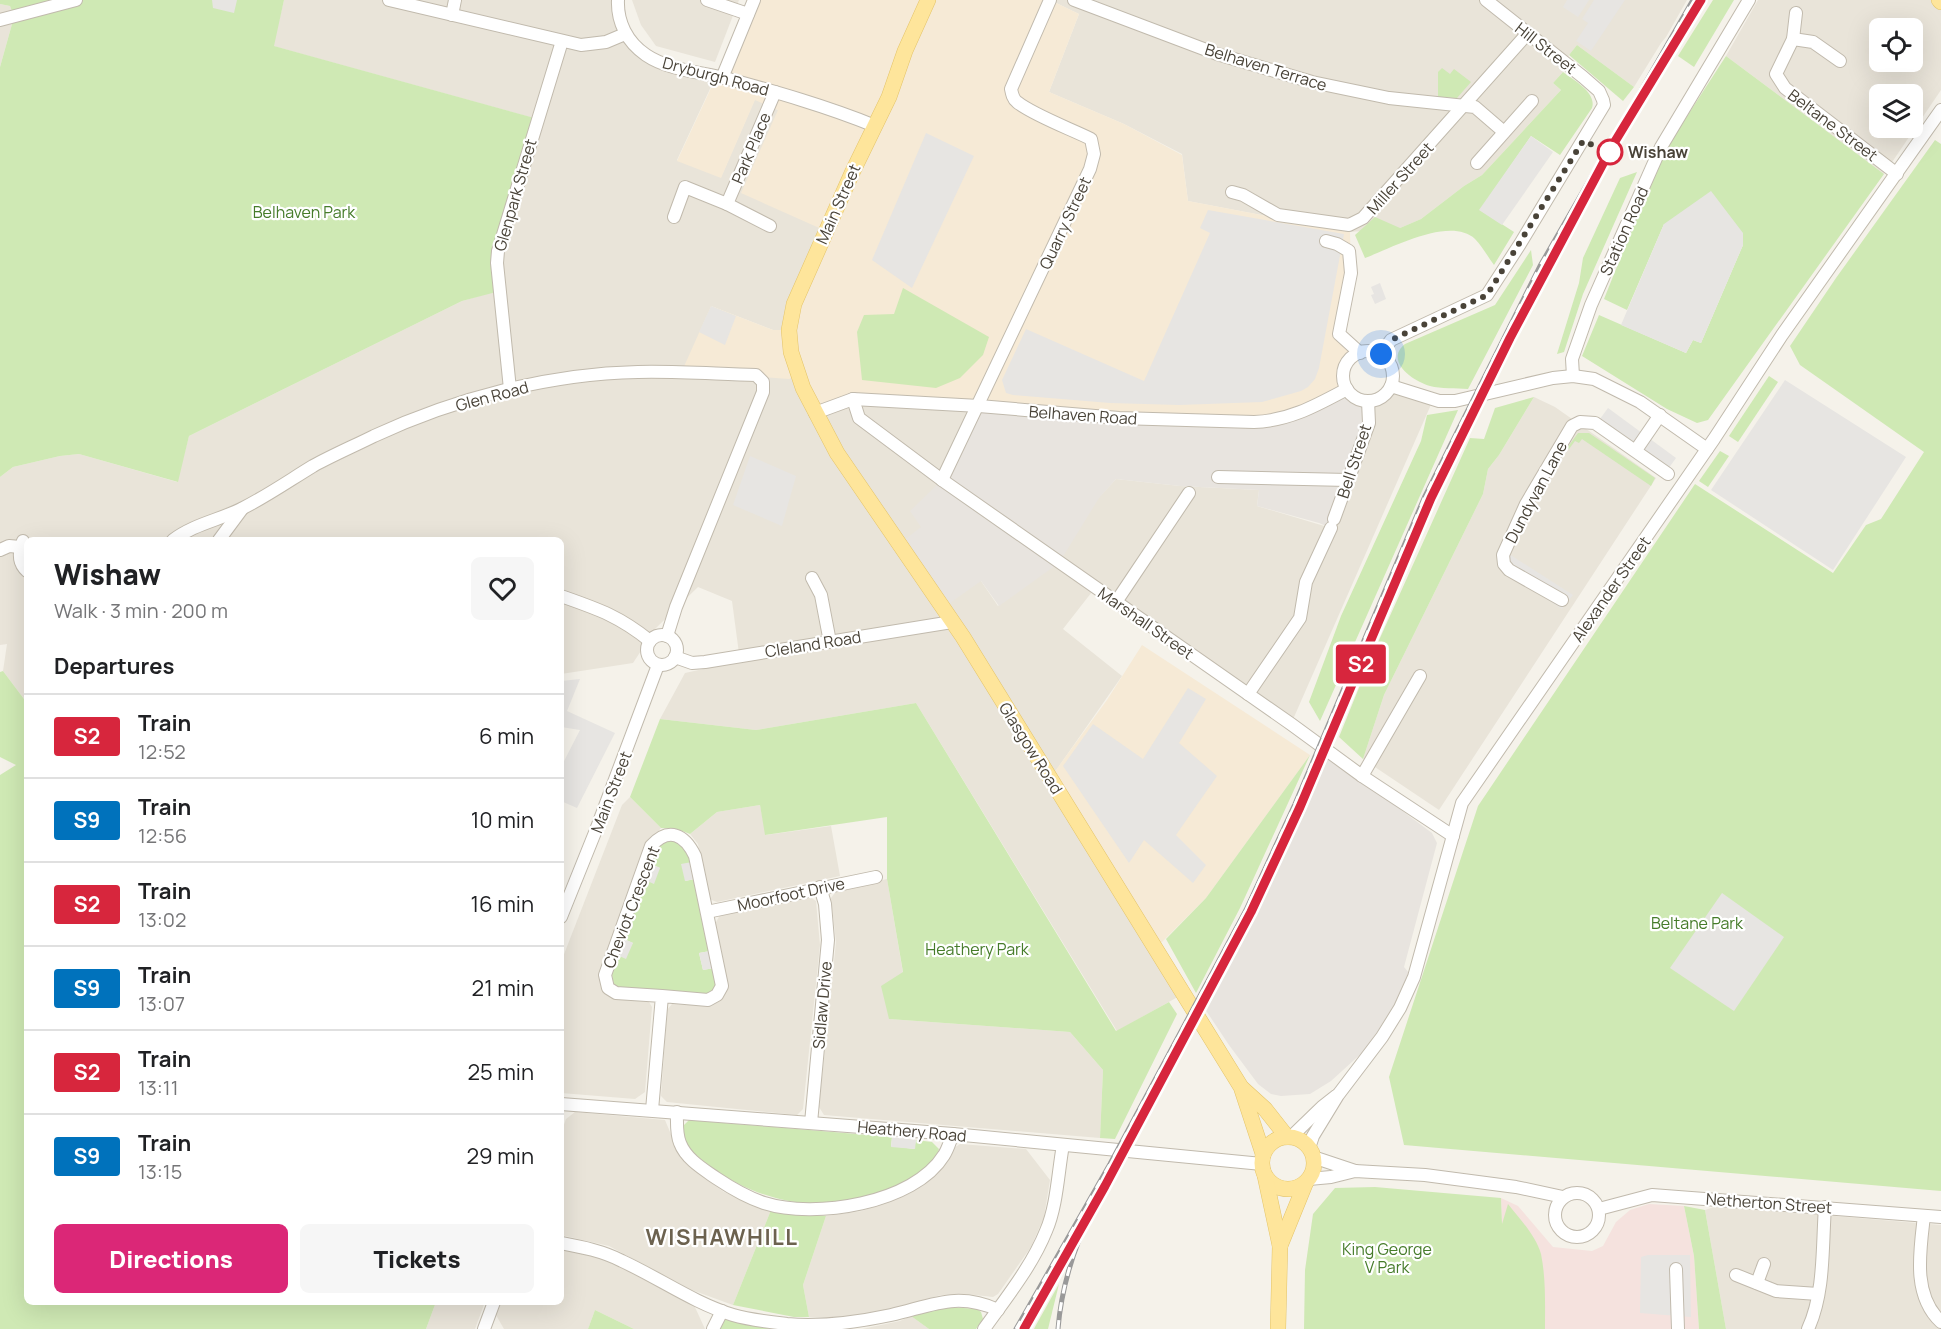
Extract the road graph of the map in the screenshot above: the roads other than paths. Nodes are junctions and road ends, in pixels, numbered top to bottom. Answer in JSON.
{"nodes":[{"id":1,"x":76,"y":0,"type":"edge"},
{"id":2,"x":389,"y":0,"type":"edge"},
{"id":3,"x":456,"y":0,"type":"edge"},
{"id":4,"x":618,"y":0,"type":"edge"},
{"id":5,"x":707,"y":0,"type":"edge"},
{"id":6,"x":754,"y":0,"type":"edge"},
{"id":7,"x":928,"y":0,"type":"edge"},
{"id":8,"x":1050,"y":0,"type":"edge"},
{"id":9,"x":1074,"y":0,"type":"edge"},
{"id":10,"x":1749,"y":0,"type":"edge"},
{"id":11,"x":1494,"y":2,"type":"edge"},
{"id":12,"x":1796,"y":13,"type":"dead end"},
{"id":13,"x":748,"y":14,"type":"junction"},
{"id":14,"x":452,"y":15,"type":"junction"},
{"id":15,"x":0,"y":20,"type":"edge"},
{"id":16,"x":1528,"y":33,"type":"junction"},
{"id":17,"x":625,"y":34,"type":"junction"},
{"id":18,"x":1793,"y":39,"type":"junction"},
{"id":19,"x":562,"y":41,"type":"junction"},
{"id":20,"x":1840,"y":61,"type":"dead end"},
{"id":21,"x":722,"y":78,"type":"junction"},
{"id":22,"x":775,"y":92,"type":"junction"},
{"id":23,"x":1532,"y":101,"type":"dead end"},
{"id":24,"x":1464,"y":106,"type":"junction"},
{"id":25,"x":1941,"y":110,"type":"edge"},
{"id":26,"x":875,"y":126,"type":"junction"},
{"id":27,"x":1504,"y":132,"type":"junction"},
{"id":28,"x":1477,"y":163,"type":"dead end"},
{"id":29,"x":1897,"y":174,"type":"junction"},
{"id":30,"x":1232,"y":192,"type":"dead end"},
{"id":31,"x":727,"y":204,"type":"junction"},
{"id":32,"x":674,"y":217,"type":"dead end"},
{"id":33,"x":770,"y":226,"type":"dead end"},
{"id":34,"x":1326,"y":241,"type":"dead end"},
{"id":35,"x":1360,"y":353,"type":"junction"},
{"id":36,"x":1381,"y":354,"type":"junction"},
{"id":37,"x":1573,"y":376,"type":"junction"},
{"id":38,"x":1391,"y":386,"type":"junction"},
{"id":39,"x":510,"y":389,"type":"junction"},
{"id":40,"x":1347,"y":389,"type":"junction"},
{"id":41,"x":853,"y":399,"type":"junction"},
{"id":42,"x":1368,"y":401,"type":"junction"},
{"id":43,"x":979,"y":406,"type":"junction"},
{"id":44,"x":815,"y":413,"type":"junction"},
{"id":45,"x":1660,"y":416,"type":"junction"},
{"id":46,"x":1707,"y":449,"type":"junction"},
{"id":47,"x":1636,"y":450,"type":"junction"},
{"id":48,"x":1668,"y":474,"type":"dead end"},
{"id":49,"x":1218,"y":477,"type":"dead end"},
{"id":50,"x":942,"y":480,"type":"junction"},
{"id":51,"x":1348,"y":480,"type":"junction"},
{"id":52,"x":1189,"y":493,"type":"dead end"},
{"id":53,"x":242,"y":509,"type":"junction"},
{"id":54,"x":177,"y":537,"type":"edge"},
{"id":55,"x":221,"y":537,"type":"edge"},
{"id":56,"x":0,"y":550,"type":"edge"},
{"id":57,"x":24,"y":566,"type":"edge"},
{"id":58,"x":812,"y":578,"type":"dead end"},
{"id":59,"x":564,"y":597,"type":"edge"},
{"id":60,"x":1562,"y":600,"type":"dead end"},
{"id":61,"x":1116,"y":602,"type":"junction"},
{"id":62,"x":952,"y":622,"type":"junction"},
{"id":63,"x":667,"y":636,"type":"junction"},
{"id":64,"x":650,"y":641,"type":"junction"},
{"id":65,"x":830,"y":642,"type":"junction"},
{"id":66,"x":675,"y":657,"type":"junction"},
{"id":67,"x":658,"y":665,"type":"junction"},
{"id":68,"x":1420,"y":676,"type":"dead end"},
{"id":69,"x":1248,"y":694,"type":"junction"},
{"id":70,"x":1362,"y":776,"type":"junction"},
{"id":71,"x":1453,"y":836,"type":"junction"},
{"id":72,"x":876,"y":877,"type":"dead end"},
{"id":73,"x":820,"y":887,"type":"junction"},
{"id":74,"x":564,"y":910,"type":"edge"},
{"id":75,"x":707,"y":912,"type":"junction"},
{"id":76,"x":662,"y":996,"type":"junction"},
{"id":77,"x":1241,"y":1087,"type":"junction"},
{"id":78,"x":1338,"y":1095,"type":"junction"},
{"id":79,"x":564,"y":1104,"type":"edge"},
{"id":80,"x":652,"y":1110,"type":"junction"},
{"id":81,"x":676,"y":1112,"type":"junction"},
{"id":82,"x":810,"y":1123,"type":"junction"},
{"id":83,"x":953,"y":1134,"type":"junction"},
{"id":84,"x":1289,"y":1137,"type":"junction"},
{"id":85,"x":1063,"y":1145,"type":"junction"},
{"id":86,"x":1311,"y":1153,"type":"junction"},
{"id":87,"x":1263,"y":1165,"type":"junction"},
{"id":88,"x":1355,"y":1171,"type":"junction"},
{"id":89,"x":1308,"y":1180,"type":"junction"},
{"id":90,"x":1563,"y":1197,"type":"junction"},
{"id":91,"x":1825,"y":1207,"type":"junction"},
{"id":92,"x":1599,"y":1209,"type":"junction"},
{"id":93,"x":1924,"y":1216,"type":"junction"},
{"id":94,"x":1941,"y":1217,"type":"edge"},
{"id":95,"x":564,"y":1244,"type":"edge"},
{"id":96,"x":1280,"y":1246,"type":"junction"},
{"id":97,"x":1764,"y":1264,"type":"dead end"},
{"id":98,"x":1676,"y":1269,"type":"dead end"},
{"id":99,"x":1736,"y":1275,"type":"dead end"},
{"id":100,"x":1756,"y":1283,"type":"junction"},
{"id":101,"x":1818,"y":1294,"type":"junction"},
{"id":102,"x":493,"y":1305,"type":"edge"},
{"id":103,"x":998,"y":1310,"type":"junction"},
{"id":104,"x":722,"y":1311,"type":"junction"},
{"id":105,"x":1941,"y":1322,"type":"edge"},
{"id":106,"x":784,"y":1326,"type":"edge"},
{"id":107,"x":484,"y":1329,"type":"edge"},
{"id":108,"x":713,"y":1329,"type":"edge"},
{"id":109,"x":984,"y":1329,"type":"edge"},
{"id":110,"x":1278,"y":1329,"type":"edge"},
{"id":111,"x":1678,"y":1329,"type":"edge"},
{"id":112,"x":1808,"y":1329,"type":"edge"}],
"edges":[{"from":1,"to":15,"type":"street"},
{"from":2,"to":14,"type":"street"},
{"from":3,"to":14,"type":"street"},
{"from":4,"to":17,"type":"street"},
{"from":5,"to":13,"type":"street"},
{"from":6,"to":13,"type":"street"},
{"from":7,"to":26,"type":"main road","name":"Main Street"},
{"from":8,"to":43,"type":"street","name":"Quarry Street"},
{"from":9,"to":24,"type":"street","name":"Belhaven Terrace"},
{"from":10,"to":37,"type":"street","name":"Station Road"},
{"from":11,"to":16,"type":"street","name":"Hill Street"},
{"from":12,"to":18,"type":"street","name":"Beltane Street"},
{"from":13,"to":21,"type":"street"},
{"from":14,"to":19,"type":"street"},
{"from":16,"to":24,"type":"street","name":"Miller Street"},
{"from":16,"to":36,"type":"street","name":"Hill Street"},
{"from":17,"to":19,"type":"street"},
{"from":17,"to":21,"type":"street","name":"Dryburgh Road"},
{"from":18,"to":20,"type":"street"},
{"from":18,"to":29,"type":"street","name":"Beltane Street"},
{"from":19,"to":39,"type":"street","name":"Glenpark Street"},
{"from":21,"to":22,"type":"street","name":"Dryburgh Road"},
{"from":22,"to":26,"type":"street","name":"Dryburgh Road"},
{"from":22,"to":31,"type":"street","name":"Park Place"},
{"from":23,"to":27,"type":"street"},
{"from":24,"to":27,"type":"street"},
{"from":24,"to":30,"type":"street","name":"Miller Street"},
{"from":25,"to":29,"type":"street","name":"Alexander Street"},
{"from":26,"to":44,"type":"main road","name":"Main Street"},
{"from":27,"to":28,"type":"street"},
{"from":29,"to":46,"type":"street","name":"Alexander Street"},
{"from":31,"to":32,"type":"street","name":"Park Place"},
{"from":31,"to":33,"type":"street","name":"Park Place"},
{"from":34,"to":35,"type":"street"},
{"from":35,"to":36,"type":"street"},
{"from":35,"to":40,"type":"street"},
{"from":36,"to":38,"type":"street"},
{"from":37,"to":38,"type":"street"},
{"from":37,"to":45,"type":"street"},
{"from":38,"to":42,"type":"street"},
{"from":39,"to":53,"type":"street","name":"Glen Road"},
{"from":39,"to":63,"type":"street","name":"Glen Road"},
{"from":40,"to":42,"type":"street"},
{"from":40,"to":43,"type":"street","name":"Belhaven Road"},
{"from":41,"to":43,"type":"street","name":"Belhaven Road"},
{"from":41,"to":44,"type":"street","name":"Belhaven Road"},
{"from":41,"to":50,"type":"street","name":"Marshall Street"},
{"from":42,"to":51,"type":"street","name":"Bell Street"},
{"from":43,"to":50,"type":"street","name":"Quarry Street"},
{"from":44,"to":62,"type":"main road","name":"Glasgow Road"},
{"from":45,"to":46,"type":"street"},
{"from":45,"to":47,"type":"street"},
{"from":46,"to":71,"type":"street","name":"Alexander Street"},
{"from":47,"to":48,"type":"street","name":"Dundyvan Lane"},
{"from":47,"to":60,"type":"street","name":"Dundyvan Lane"},
{"from":49,"to":51,"type":"street"},
{"from":50,"to":61,"type":"street","name":"Marshall Street"},
{"from":51,"to":69,"type":"street","name":"Bell Street"},
{"from":52,"to":61,"type":"street"},
{"from":53,"to":54,"type":"street","name":"Glen Road"},
{"from":53,"to":55,"type":"street","name":"Glen Road"},
{"from":56,"to":57,"type":"street"},
{"from":58,"to":65,"type":"street"},
{"from":59,"to":64,"type":"street"},
{"from":61,"to":69,"type":"street","name":"Marshall Street"},
{"from":62,"to":65,"type":"street","name":"Cleland Road"},
{"from":62,"to":77,"type":"main road","name":"Glasgow Road"},
{"from":63,"to":64,"type":"street"},
{"from":63,"to":66,"type":"street"},
{"from":64,"to":67,"type":"street"},
{"from":65,"to":66,"type":"street","name":"Cleland Road"},
{"from":66,"to":67,"type":"street"},
{"from":67,"to":74,"type":"street","name":"Main Street"},
{"from":68,"to":70,"type":"street"},
{"from":69,"to":70,"type":"street","name":"Marshall Street"},
{"from":70,"to":71,"type":"street","name":"Marshall Street"},
{"from":71,"to":78,"type":"street","name":"Alexander Street"},
{"from":72,"to":73,"type":"street","name":"Moorfoot Drive"},
{"from":73,"to":75,"type":"street","name":"Moorfoot Drive"},
{"from":73,"to":82,"type":"street","name":"Sidlaw Drive"},
{"from":75,"to":76,"type":"street","name":"Cheviot Crescent"},
{"from":75,"to":76,"type":"street","name":"Cheviot Crescent"},
{"from":76,"to":80,"type":"street"},
{"from":77,"to":84,"type":"main road","name":"Glasgow Road"},
{"from":77,"to":87,"type":"main road","name":"Glasgow Road"},
{"from":78,"to":84,"type":"street","name":"Alexander Street"},
{"from":78,"to":86,"type":"street","name":"Alexander Street"},
{"from":79,"to":80,"type":"street","name":"Heathery Road"},
{"from":80,"to":81,"type":"street","name":"Heathery Road"},
{"from":81,"to":82,"type":"street","name":"Heathery Road"},
{"from":81,"to":83,"type":"street"},
{"from":82,"to":83,"type":"street","name":"Heathery Road"},
{"from":83,"to":85,"type":"street","name":"Heathery Road"},
{"from":84,"to":86,"type":"main road"},
{"from":84,"to":87,"type":"main road"},
{"from":85,"to":87,"type":"street","name":"Heathery Road"},
{"from":85,"to":103,"type":"street"},
{"from":86,"to":88,"type":"street"},
{"from":86,"to":89,"type":"main road"},
{"from":87,"to":89,"type":"main road"},
{"from":87,"to":96,"type":"main road","name":"Glasgow Road"},
{"from":88,"to":89,"type":"street"},
{"from":88,"to":90,"type":"street"},
{"from":89,"to":96,"type":"main road","name":"Glasgow Road"},
{"from":90,"to":92,"type":"street"},
{"from":90,"to":92,"type":"street"},
{"from":91,"to":92,"type":"street","name":"Netherton Street"},
{"from":91,"to":93,"type":"street","name":"Netherton Street"},
{"from":91,"to":101,"type":"street"},
{"from":93,"to":94,"type":"street","name":"Netherton Street"},
{"from":93,"to":105,"type":"street"},
{"from":95,"to":104,"type":"street"},
{"from":96,"to":110,"type":"main road","name":"Glasgow Road"},
{"from":97,"to":100,"type":"street"},
{"from":98,"to":111,"type":"street"},
{"from":99,"to":100,"type":"street"},
{"from":100,"to":101,"type":"street"},
{"from":101,"to":112,"type":"street"},
{"from":102,"to":107,"type":"street"},
{"from":103,"to":106,"type":"street"},
{"from":103,"to":109,"type":"street"},
{"from":104,"to":106,"type":"street"},
{"from":104,"to":108,"type":"street"}]}
